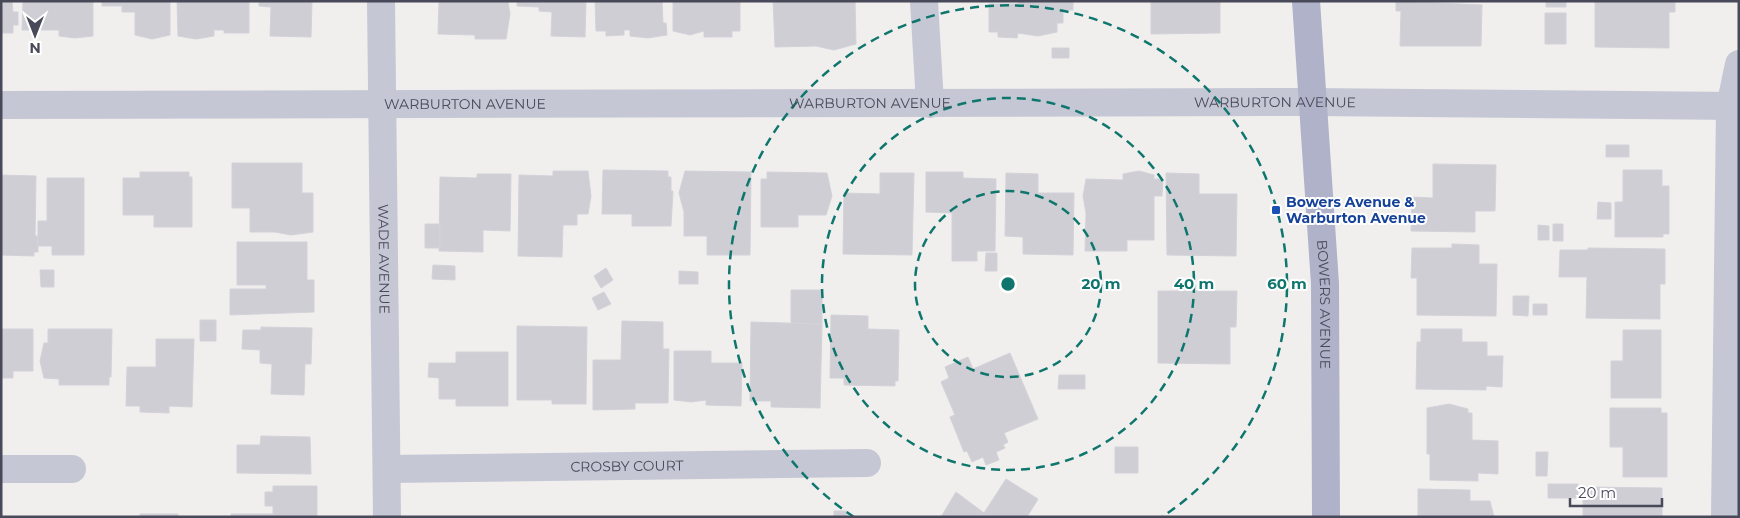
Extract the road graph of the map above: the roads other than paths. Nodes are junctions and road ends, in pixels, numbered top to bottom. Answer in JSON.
{"nodes":[{"id":1,"x":381,"y":1,"type":"edge"},
{"id":2,"x":924,"y":1,"type":"edge"},
{"id":3,"x":1306,"y":1,"type":"edge"},
{"id":4,"x":1739,"y":64,"type":"edge"},
{"id":5,"x":383,"y":102,"type":"junction"},
{"id":6,"x":1311,"y":102,"type":"junction"},
{"id":7,"x":930,"y":104,"type":"junction"},
{"id":8,"x":1,"y":105,"type":"edge"},
{"id":9,"x":1734,"y":107,"type":"edge"},
{"id":10,"x":867,"y":463,"type":"dead end"},
{"id":11,"x":1,"y":469,"type":"edge"},
{"id":12,"x":72,"y":469,"type":"dead end"},
{"id":13,"x":387,"y":469,"type":"junction"},
{"id":14,"x":1733,"y":470,"type":"edge"},
{"id":15,"x":387,"y":517,"type":"edge"},
{"id":16,"x":1326,"y":517,"type":"edge"},
{"id":17,"x":1725,"y":517,"type":"edge"}],
"edges":[{"from":1,"to":5,"type":"street","name":"WADE AVENUE"},
{"from":2,"to":7,"type":"street"},
{"from":3,"to":6,"type":"main road","name":"BOWERS AVENUE"},
{"from":4,"to":9,"type":"street"},
{"from":5,"to":7,"type":"street","name":"WARBURTON AVENUE"},
{"from":5,"to":8,"type":"street","name":"WARBURTON AVENUE"},
{"from":5,"to":13,"type":"street","name":"WADE AVENUE"},
{"from":6,"to":7,"type":"street","name":"WARBURTON AVENUE"},
{"from":6,"to":9,"type":"street","name":"WARBURTON AVENUE"},
{"from":6,"to":16,"type":"main road","name":"BOWERS AVENUE"},
{"from":9,"to":14,"type":"street"},
{"from":10,"to":13,"type":"street","name":"CROSBY COURT"},
{"from":11,"to":12,"type":"street"},
{"from":13,"to":15,"type":"street","name":"WADE AVENUE"},
{"from":14,"to":17,"type":"street"}]}
